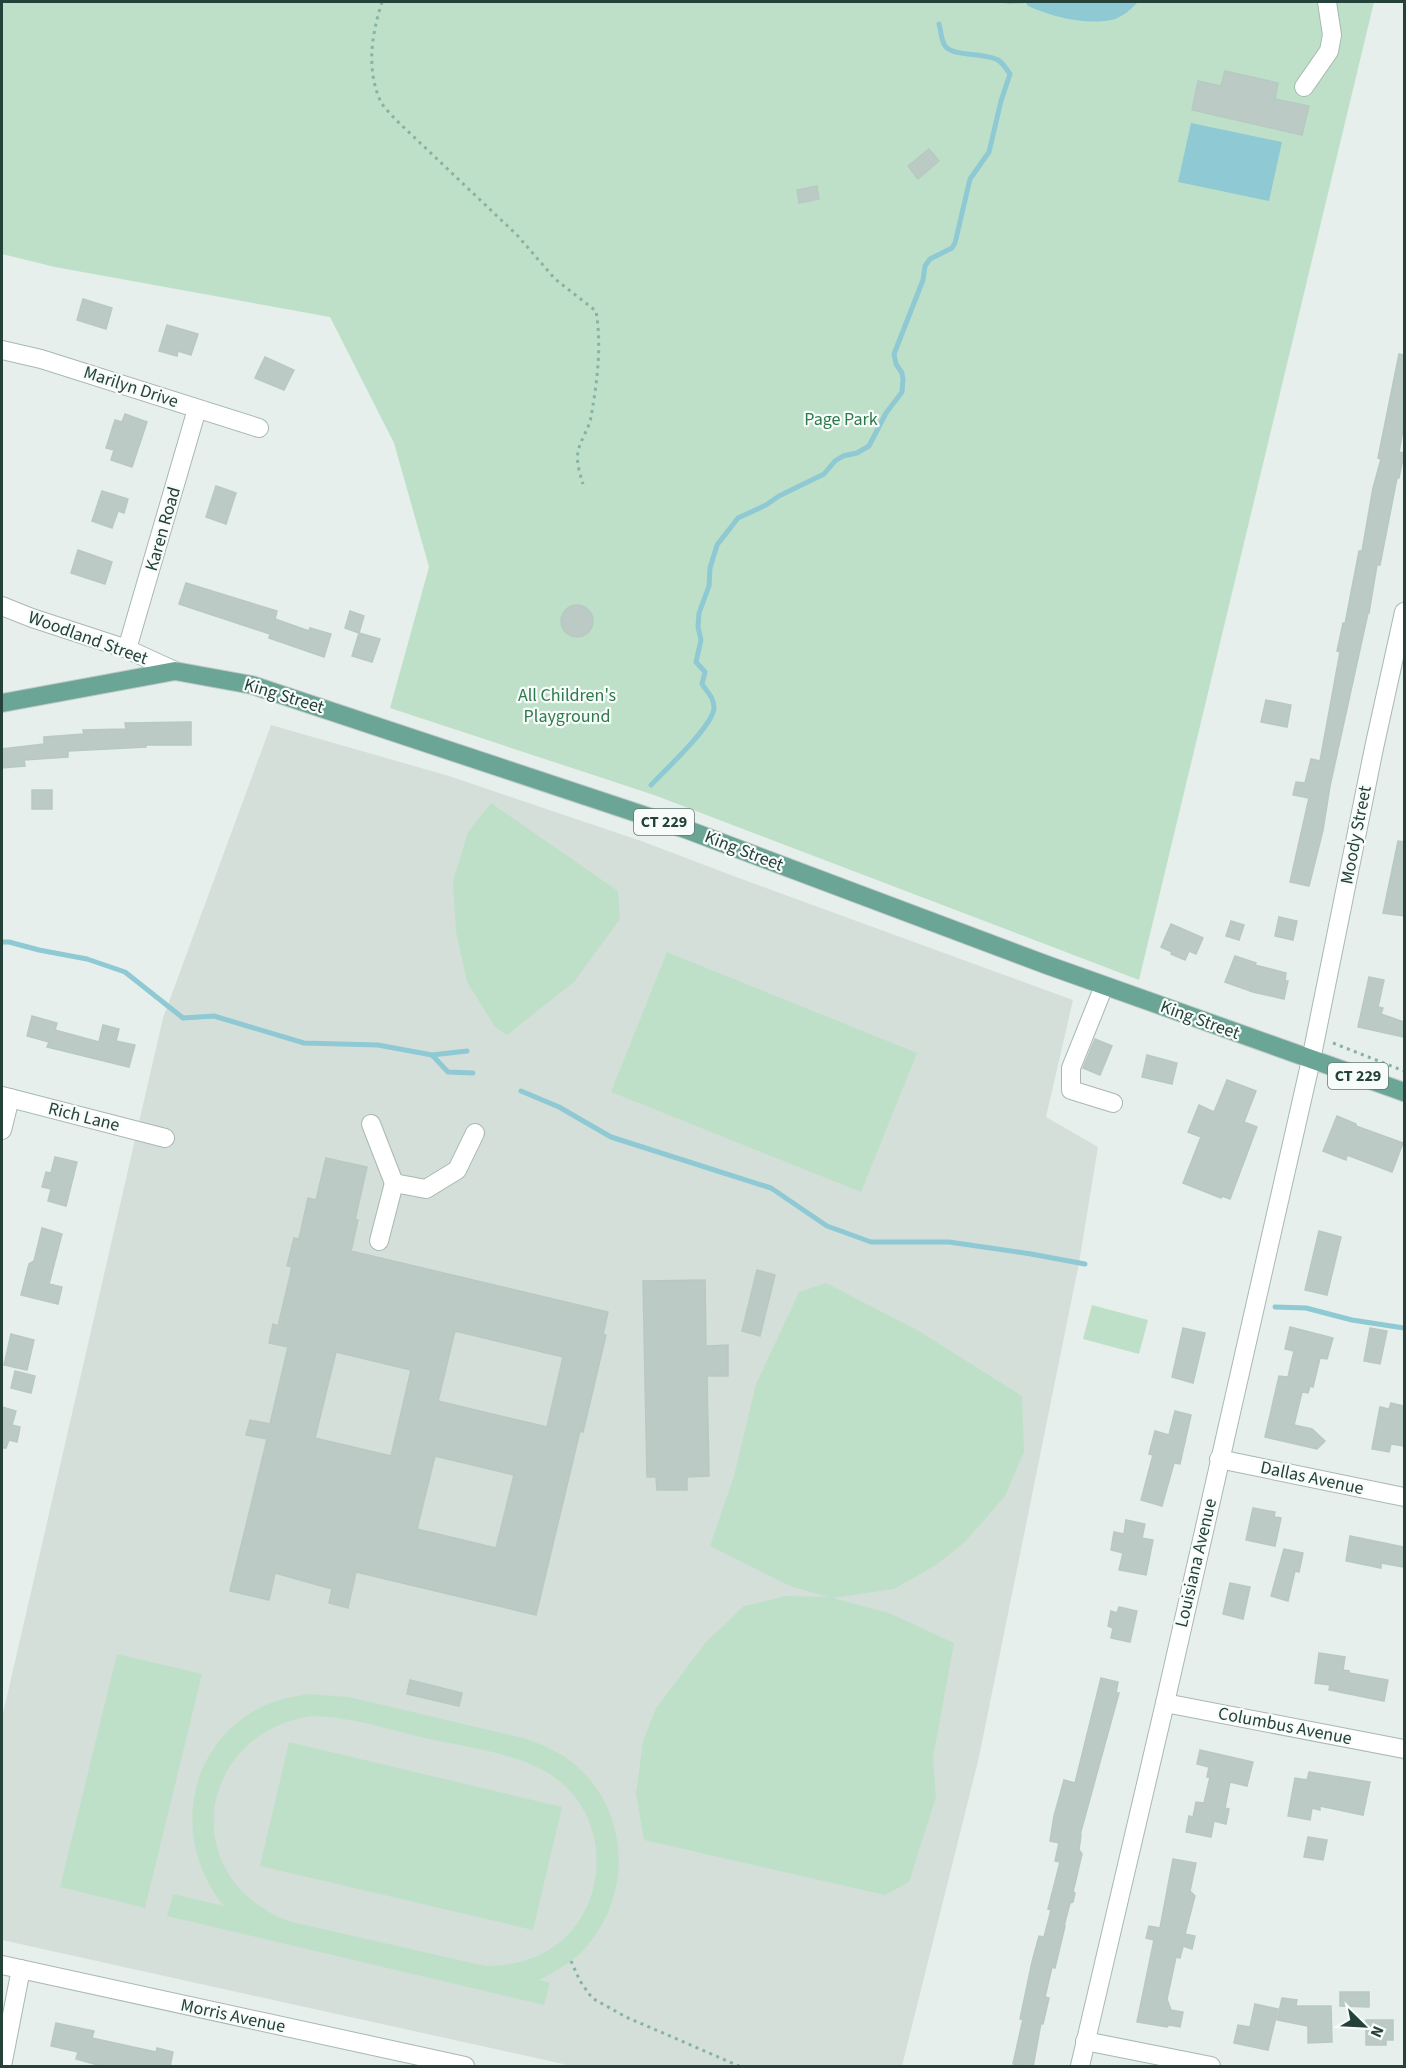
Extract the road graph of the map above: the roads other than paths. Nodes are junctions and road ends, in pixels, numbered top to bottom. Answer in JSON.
{"nodes":[{"id":1,"x":1327,"y":2,"type":"edge"},
{"id":2,"x":1304,"y":87,"type":"dead end"},
{"id":3,"x":2,"y":350,"type":"edge"},
{"id":4,"x":198,"y":408,"type":"junction"},
{"id":5,"x":260,"y":428,"type":"dead end"},
{"id":6,"x":2,"y":606,"type":"edge"},
{"id":7,"x":1404,"y":612,"type":"edge"},
{"id":8,"x":127,"y":649,"type":"junction"},
{"id":9,"x":175,"y":671,"type":"junction"},
{"id":10,"x":2,"y":704,"type":"edge"},
{"id":11,"x":1104,"y":986,"type":"junction"},
{"id":12,"x":1311,"y":1060,"type":"junction"},
{"id":13,"x":1404,"y":1092,"type":"edge"},
{"id":14,"x":5,"y":1097,"type":"edge"},
{"id":15,"x":1113,"y":1103,"type":"dead end"},
{"id":16,"x":371,"y":1124,"type":"dead end"},
{"id":17,"x":2,"y":1130,"type":"edge"},
{"id":18,"x":475,"y":1133,"type":"dead end"},
{"id":19,"x":165,"y":1137,"type":"dead end"},
{"id":20,"x":394,"y":1183,"type":"junction"},
{"id":21,"x":379,"y":1240,"type":"dead end"},
{"id":22,"x":1219,"y":1459,"type":"junction"},
{"id":23,"x":1404,"y":1497,"type":"edge"},
{"id":24,"x":1165,"y":1703,"type":"junction"},
{"id":25,"x":1404,"y":1749,"type":"edge"},
{"id":26,"x":2,"y":1965,"type":"edge"},
{"id":27,"x":21,"y":1969,"type":"junction"},
{"id":28,"x":1085,"y":2041,"type":"junction"},
{"id":29,"x":2,"y":2067,"type":"edge"},
{"id":30,"x":465,"y":2067,"type":"edge"},
{"id":31,"x":1080,"y":2067,"type":"edge"},
{"id":32,"x":1211,"y":2067,"type":"edge"}],
"edges":[{"from":1,"to":2,"type":"street"},
{"from":3,"to":4,"type":"street","name":"Marilyn Drive"},
{"from":4,"to":5,"type":"street","name":"Marilyn Drive"},
{"from":4,"to":8,"type":"street","name":"Karen Road"},
{"from":6,"to":8,"type":"street","name":"Woodland Street"},
{"from":7,"to":12,"type":"street","name":"Moody Street"},
{"from":8,"to":9,"type":"street","name":"Woodland Street"},
{"from":9,"to":10,"type":"main road","name":"King Street","number":"CT 229"},
{"from":9,"to":11,"type":"main road","name":"King Street","number":"CT 229"},
{"from":11,"to":12,"type":"main road","name":"King Street","number":"CT 229"},
{"from":11,"to":15,"type":"street"},
{"from":12,"to":13,"type":"main road","name":"King Street","number":"CT 229"},
{"from":12,"to":22,"type":"street","name":"Louisiana Avenue"},
{"from":14,"to":17,"type":"street"},
{"from":14,"to":19,"type":"street","name":"Rich Lane"},
{"from":16,"to":20,"type":"street"},
{"from":18,"to":20,"type":"street"},
{"from":20,"to":21,"type":"street"},
{"from":22,"to":23,"type":"street","name":"Dallas Avenue"},
{"from":22,"to":24,"type":"street","name":"Louisiana Avenue"},
{"from":24,"to":25,"type":"street","name":"Columbus Avenue"},
{"from":24,"to":28,"type":"street","name":"Louisiana Avenue"},
{"from":26,"to":27,"type":"street","name":"Morris Avenue"},
{"from":27,"to":29,"type":"street"},
{"from":27,"to":30,"type":"street","name":"Morris Avenue"},
{"from":28,"to":31,"type":"street","name":"Louisiana Avenue"},
{"from":28,"to":32,"type":"street"}]}
